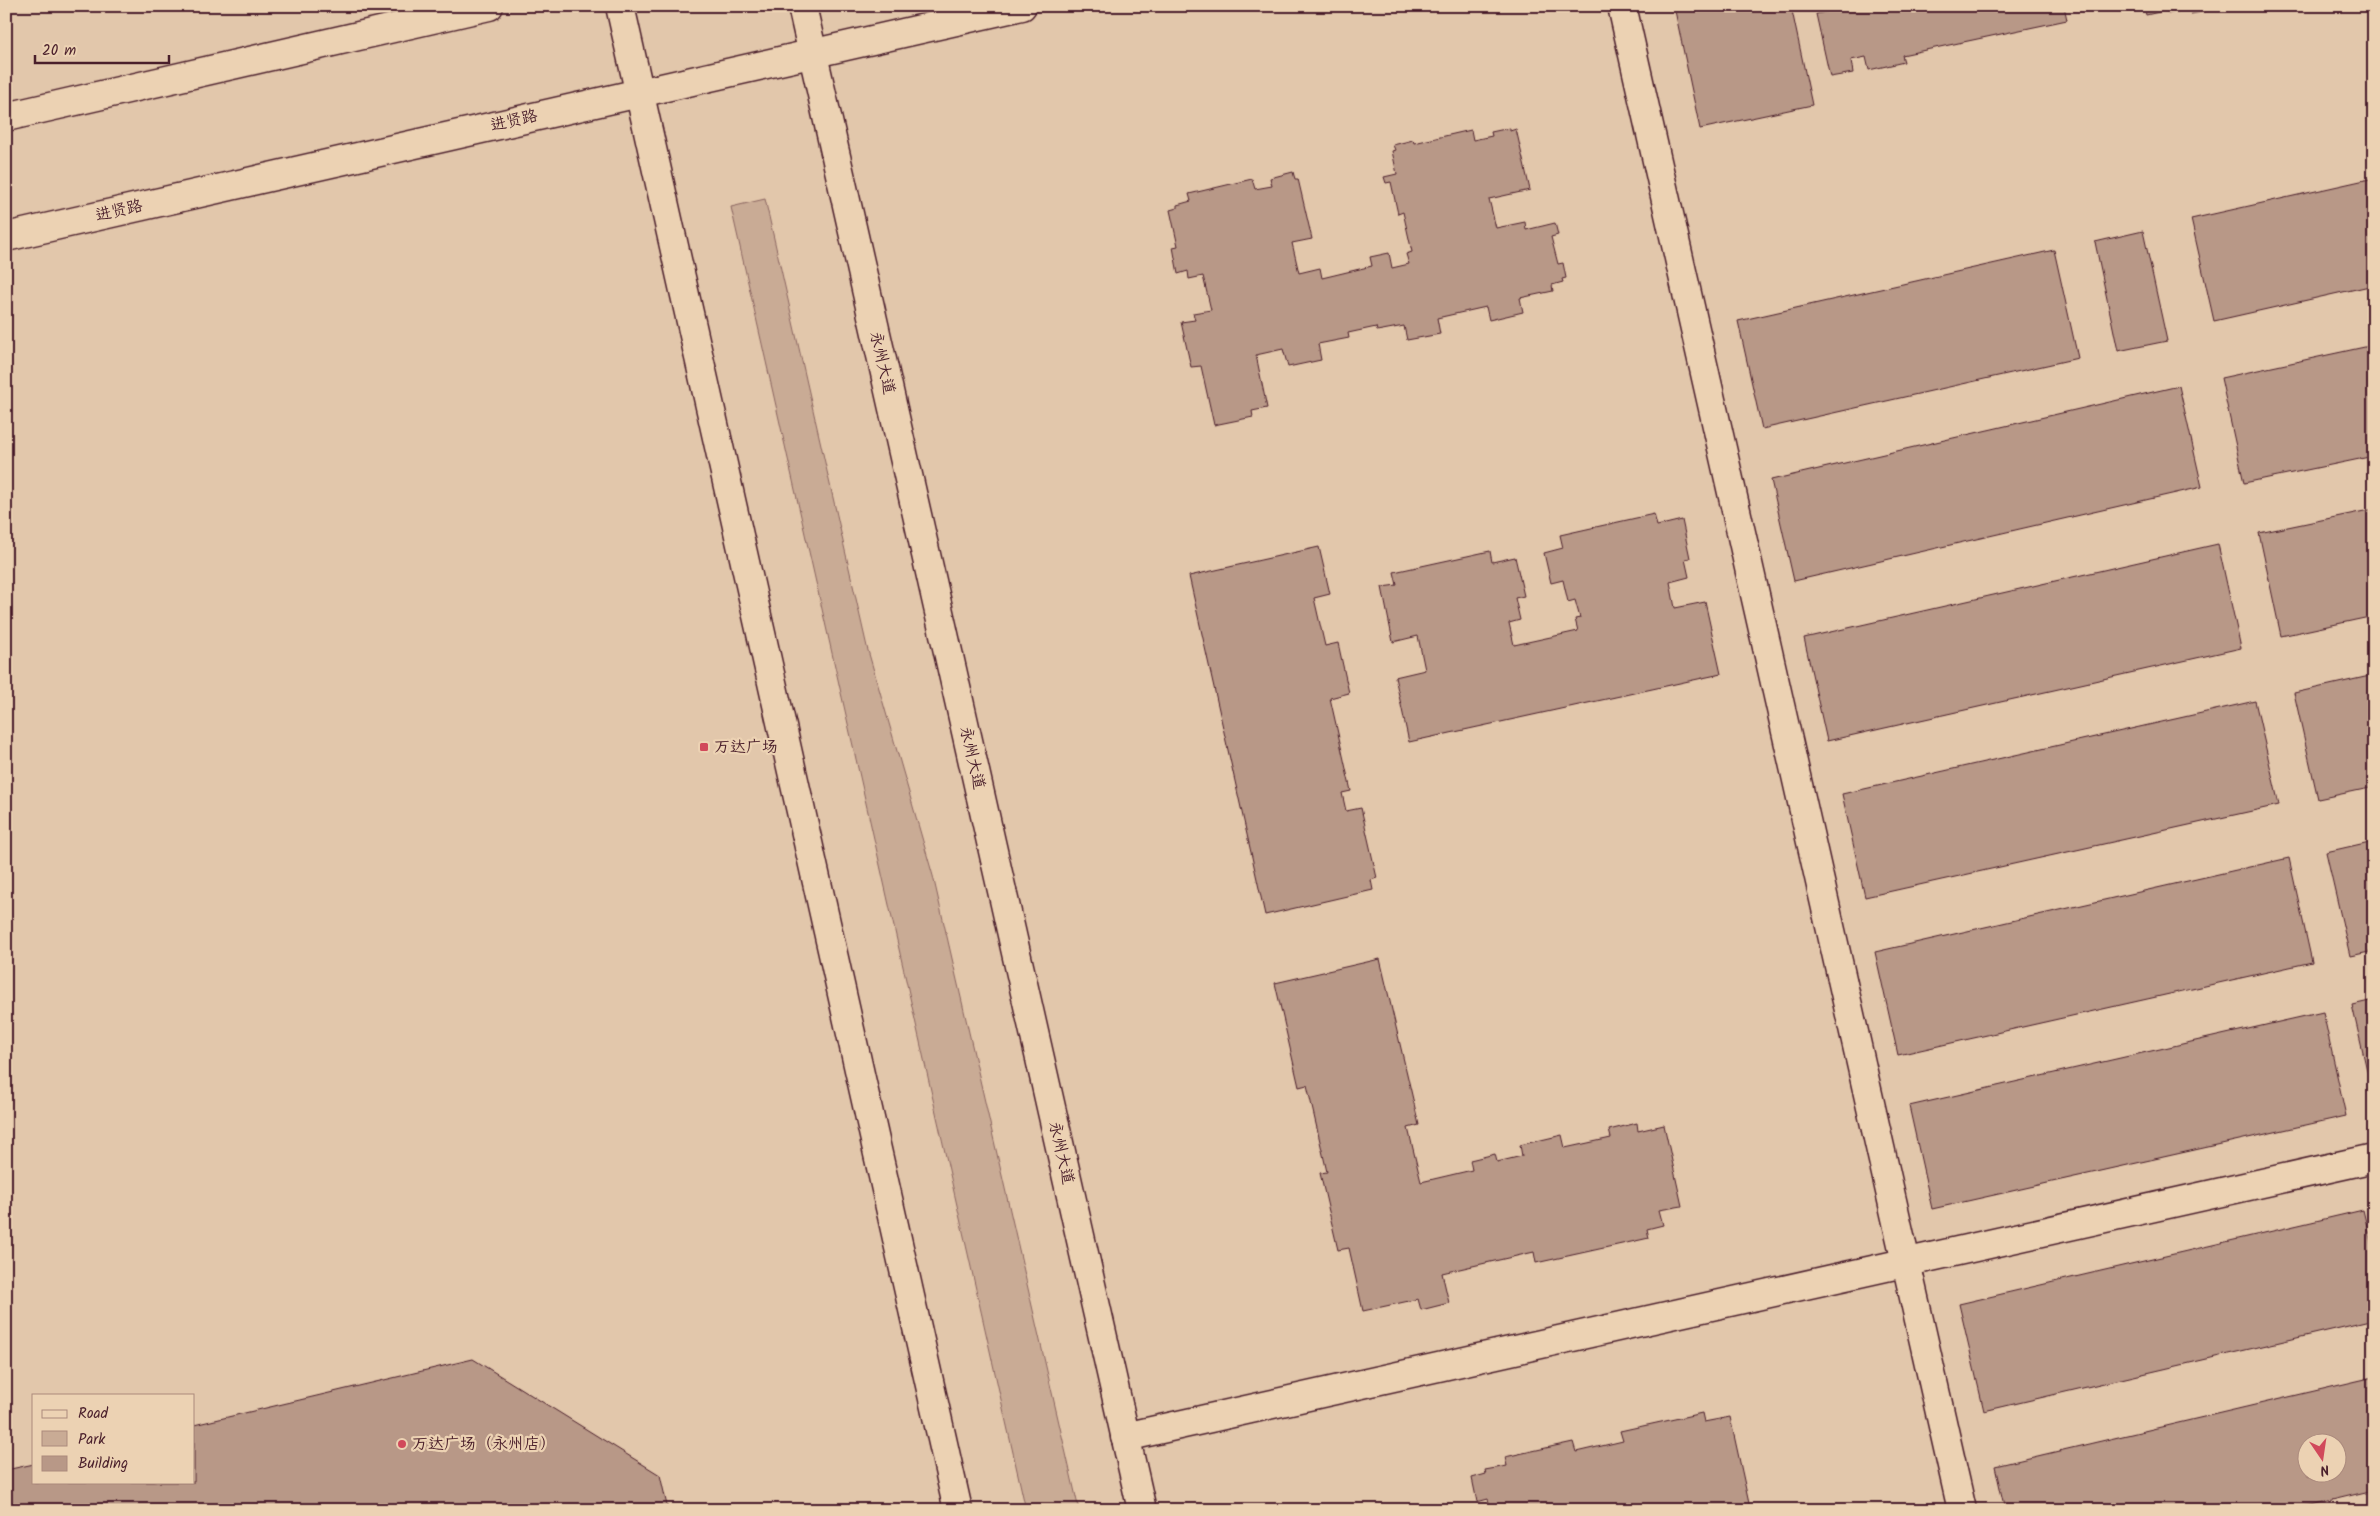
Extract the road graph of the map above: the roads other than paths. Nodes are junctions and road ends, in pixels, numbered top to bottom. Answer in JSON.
{"nodes":[{"id":1,"x":488,"y":6,"type":"edge"},
{"id":2,"x":620,"y":6,"type":"edge"},
{"id":3,"x":802,"y":6,"type":"edge"},
{"id":4,"x":1022,"y":6,"type":"edge"},
{"id":5,"x":1622,"y":6,"type":"edge"},
{"id":6,"x":812,"y":53,"type":"junction"},
{"id":7,"x":640,"y":92,"type":"junction"},
{"id":8,"x":6,"y":117,"type":"edge"},
{"id":9,"x":6,"y":237,"type":"edge"},
{"id":10,"x":2374,"y":1158,"type":"edge"},
{"id":11,"x":1906,"y":1262,"type":"junction"},
{"id":12,"x":1125,"y":1436,"type":"junction"},
{"id":13,"x":958,"y":1510,"type":"edge"},
{"id":14,"x":1142,"y":1510,"type":"edge"},
{"id":15,"x":1962,"y":1510,"type":"edge"}],
"edges":[{"from":1,"to":8,"type":"street"},
{"from":2,"to":7,"type":"street"},
{"from":3,"to":6,"type":"street","name":"永州大道"},
{"from":4,"to":6,"type":"street","name":"进贤路"},
{"from":5,"to":11,"type":"street"},
{"from":6,"to":7,"type":"street","name":"进贤路"},
{"from":6,"to":12,"type":"street","name":"永州大道"},
{"from":7,"to":9,"type":"street","name":"进贤路"},
{"from":7,"to":13,"type":"street"},
{"from":10,"to":11,"type":"street"},
{"from":11,"to":12,"type":"street"},
{"from":11,"to":15,"type":"street"},
{"from":12,"to":14,"type":"street","name":"永州大道"}]}
